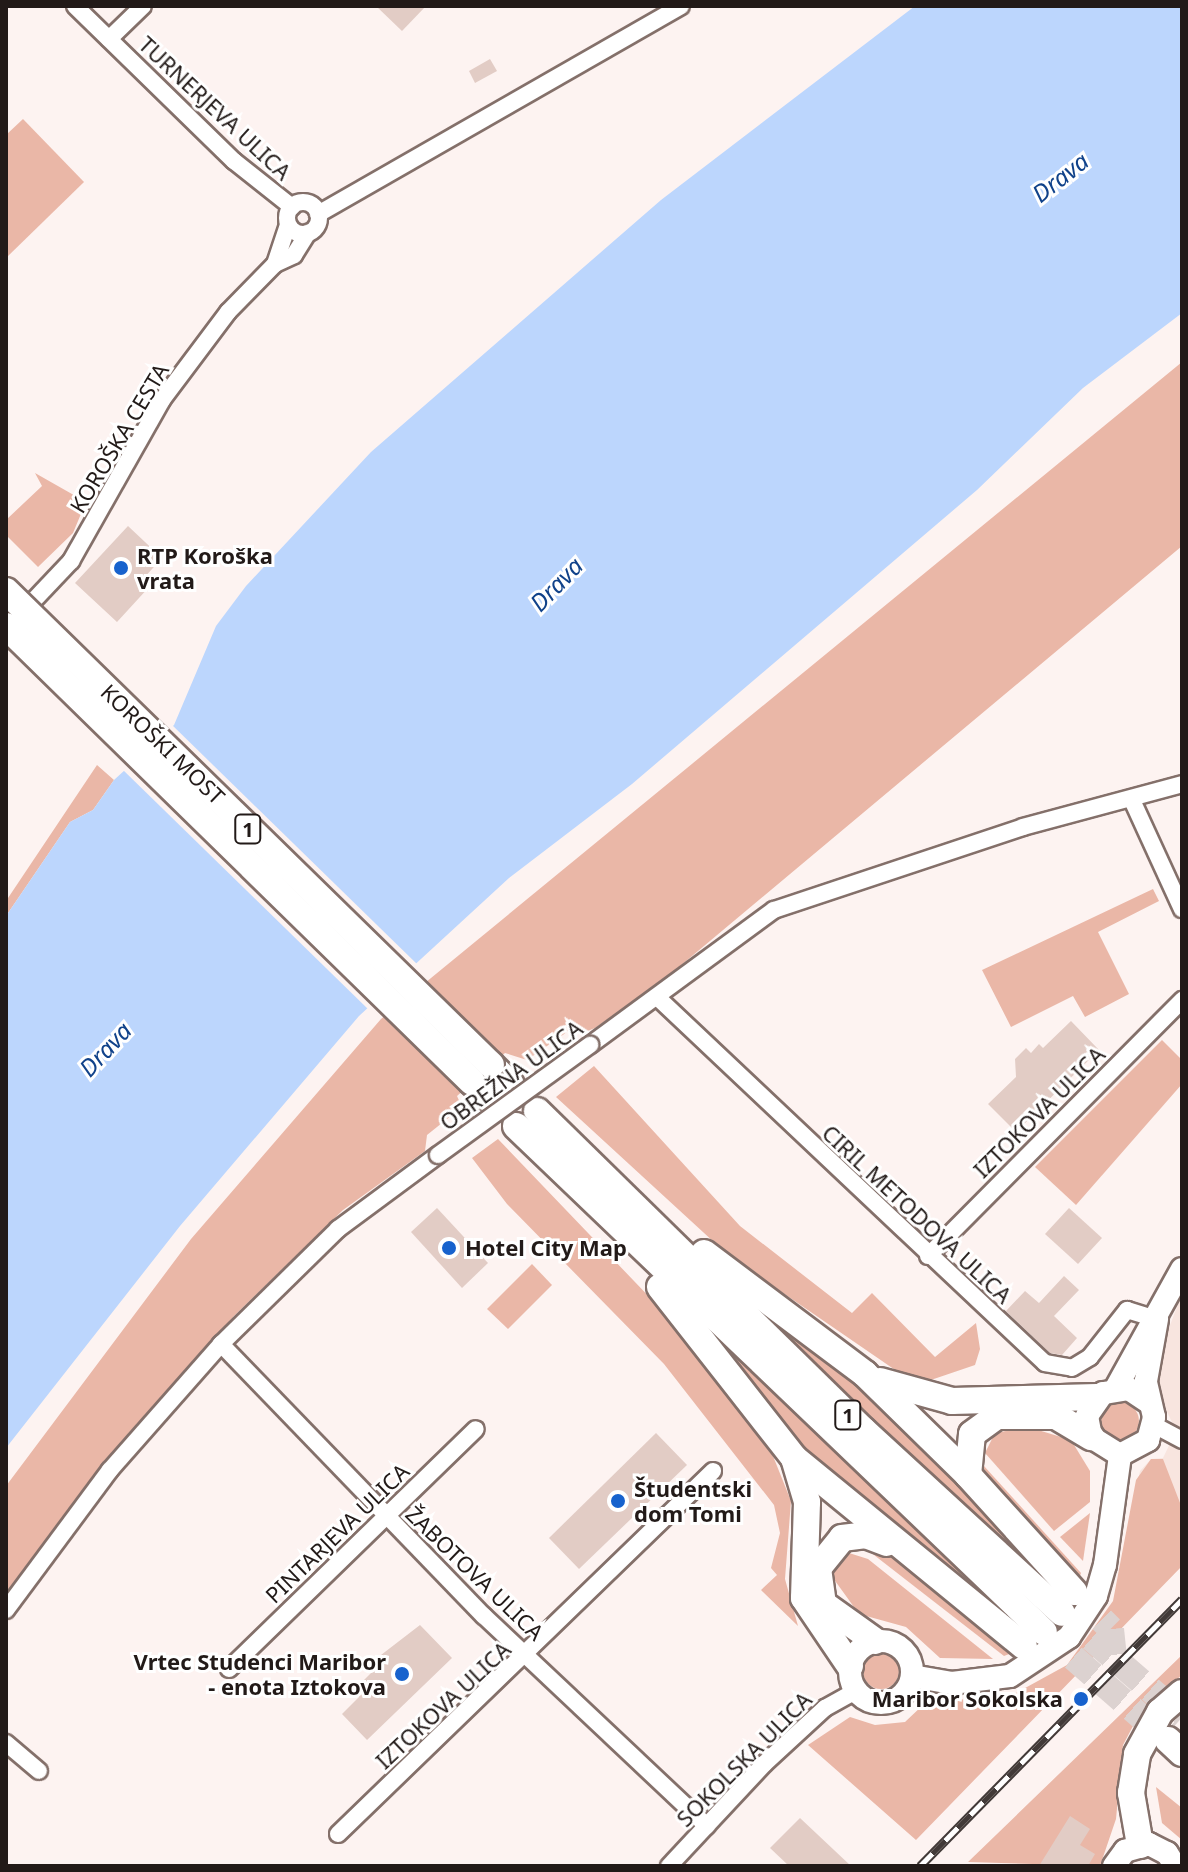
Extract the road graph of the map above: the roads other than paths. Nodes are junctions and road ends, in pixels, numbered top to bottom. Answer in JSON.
{"nodes":[{"id":1,"x":75,"y":6,"type":"edge"},
{"id":2,"x":143,"y":6,"type":"edge"},
{"id":3,"x":681,"y":6,"type":"edge"},
{"id":4,"x":109,"y":39,"type":"junction"},
{"id":5,"x":292,"y":207,"type":"junction"},
{"id":6,"x":318,"y":214,"type":"junction"},
{"id":7,"x":288,"y":225,"type":"junction"},
{"id":8,"x":308,"y":233,"type":"junction"},
{"id":9,"x":275,"y":264,"type":"junction"},
{"id":10,"x":6,"y":591,"type":"edge"},
{"id":11,"x":6,"y":627,"type":"edge"},
{"id":12,"x":1182,"y":784,"type":"edge"},
{"id":13,"x":1132,"y":800,"type":"junction"},
{"id":14,"x":1182,"y":909,"type":"edge"},
{"id":15,"x":657,"y":997,"type":"junction"},
{"id":16,"x":1182,"y":1000,"type":"edge"},
{"id":17,"x":526,"y":1118,"type":"dead end"},
{"id":18,"x":633,"y":1223,"type":"junction"},
{"id":19,"x":928,"y":1256,"type":"junction"},
{"id":20,"x":1182,"y":1269,"type":"edge"},
{"id":21,"x":1157,"y":1319,"type":"junction"},
{"id":22,"x":221,"y":1344,"type":"junction"},
{"id":23,"x":865,"y":1374,"type":"junction"},
{"id":24,"x":1106,"y":1392,"type":"junction"},
{"id":25,"x":1148,"y":1402,"type":"junction"},
{"id":26,"x":1154,"y":1425,"type":"junction"},
{"id":27,"x":476,"y":1429,"type":"dead end"},
{"id":28,"x":1091,"y":1437,"type":"junction"},
{"id":29,"x":1182,"y":1440,"type":"edge"},
{"id":30,"x":1120,"y":1455,"type":"junction"},
{"id":31,"x":794,"y":1458,"type":"junction"},
{"id":32,"x":713,"y":1471,"type":"dead end"},
{"id":33,"x":968,"y":1475,"type":"junction"},
{"id":34,"x":386,"y":1518,"type":"junction"},
{"id":35,"x":901,"y":1550,"type":"junction"},
{"id":36,"x":6,"y":1610,"type":"edge"},
{"id":37,"x":1051,"y":1621,"type":"junction"},
{"id":38,"x":875,"y":1641,"type":"junction"},
{"id":39,"x":528,"y":1656,"type":"junction"},
{"id":40,"x":229,"y":1669,"type":"dead end"},
{"id":41,"x":912,"y":1676,"type":"junction"},
{"id":42,"x":853,"y":1679,"type":"junction"},
{"id":43,"x":1182,"y":1693,"type":"edge"},
{"id":44,"x":6,"y":1743,"type":"edge"},
{"id":45,"x":39,"y":1771,"type":"dead end"},
{"id":46,"x":707,"y":1826,"type":"junction"},
{"id":47,"x":338,"y":1834,"type":"dead end"},
{"id":48,"x":1140,"y":1845,"type":"junction"},
{"id":49,"x":669,"y":1866,"type":"edge"},
{"id":50,"x":1114,"y":1866,"type":"edge"},
{"id":51,"x":1175,"y":1866,"type":"edge"}],
"edges":[{"from":1,"to":4,"type":"street","name":"TURNERJEVA ULICA"},
{"from":2,"to":4,"type":"street"},
{"from":3,"to":6,"type":"street"},
{"from":4,"to":5,"type":"street","name":"TURNERJEVA ULICA"},
{"from":5,"to":6,"type":"street"},
{"from":5,"to":7,"type":"street","name":"KOROŠKA CESTA"},
{"from":6,"to":8,"type":"street"},
{"from":7,"to":8,"type":"street"},
{"from":7,"to":9,"type":"street","name":"KOROŠKA CESTA"},
{"from":8,"to":9,"type":"street"},
{"from":9,"to":11,"type":"street","name":"KOROŠKA CESTA"},
{"from":10,"to":11,"type":"main road","name":"KOROŠKI MOST","number":"1","bridge":true},
{"from":12,"to":13,"type":"street","name":"OBREŽNA ULICA"},
{"from":13,"to":14,"type":"street"},
{"from":13,"to":15,"type":"street","name":"OBREŽNA ULICA"},
{"from":15,"to":19,"type":"street","name":"CIRIL METODOVA ULICA"},
{"from":15,"to":22,"type":"street","name":"OBREŽNA ULICA","bridge":true},
{"from":16,"to":19,"type":"street","name":"IZTOKOVA ULICA"},
{"from":17,"to":18,"type":"main road","number":"1"},
{"from":18,"to":23,"type":"main road"},
{"from":18,"to":31,"type":"main road"},
{"from":18,"to":37,"type":"main road","number":"1"},
{"from":19,"to":21,"type":"street","name":"CIRIL METODOVA ULICA"},
{"from":20,"to":21,"type":"street"},
{"from":21,"to":24,"type":"street"},
{"from":21,"to":25,"type":"street"},
{"from":22,"to":34,"type":"street","name":"ŽABOTOVA ULICA"},
{"from":22,"to":36,"type":"street","name":"OBREŽNA ULICA"},
{"from":23,"to":24,"type":"main road"},
{"from":23,"to":33,"type":"main road"},
{"from":24,"to":25,"type":"street"},
{"from":24,"to":28,"type":"street"},
{"from":25,"to":26,"type":"street"},
{"from":26,"to":29,"type":"street"},
{"from":26,"to":30,"type":"street"},
{"from":27,"to":34,"type":"street","name":"PINTARJEVA ULICA"},
{"from":28,"to":30,"type":"street"},
{"from":28,"to":33,"type":"main road"},
{"from":30,"to":41,"type":"street"},
{"from":31,"to":35,"type":"main road"},
{"from":31,"to":42,"type":"main road"},
{"from":32,"to":39,"type":"street","name":"IZTOKOVA ULICA"},
{"from":33,"to":37,"type":"main road"},
{"from":34,"to":39,"type":"street","name":"ŽABOTOVA ULICA"},
{"from":34,"to":40,"type":"street","name":"PINTARJEVA ULICA"},
{"from":35,"to":37,"type":"main road"},
{"from":35,"to":38,"type":"main road"},
{"from":38,"to":41,"type":"street"},
{"from":38,"to":42,"type":"street"},
{"from":39,"to":46,"type":"street","name":"ŽABOTOVA ULICA"},
{"from":39,"to":47,"type":"street","name":"IZTOKOVA ULICA"},
{"from":41,"to":42,"type":"street"},
{"from":42,"to":46,"type":"street","name":"SOKOLSKA ULICA"},
{"from":43,"to":48,"type":"main road"},
{"from":44,"to":45,"type":"street"},
{"from":46,"to":49,"type":"street","name":"SOKOLSKA ULICA"},
{"from":48,"to":50,"type":"street"},
{"from":48,"to":51,"type":"street"}]}
